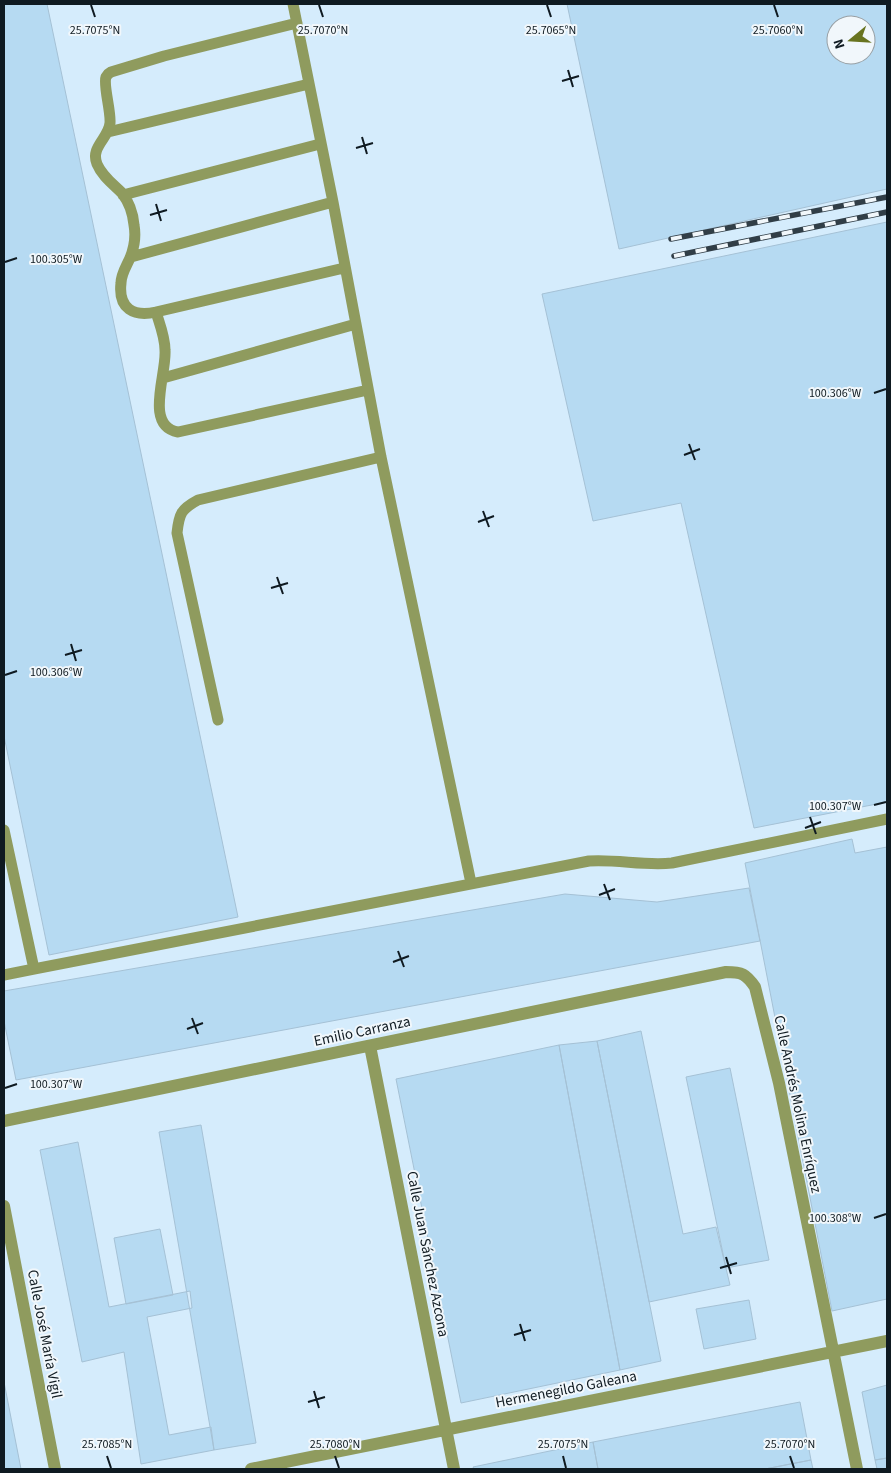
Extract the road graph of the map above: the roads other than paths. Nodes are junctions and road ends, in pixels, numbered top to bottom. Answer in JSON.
{"nodes":[{"id":1,"x":293,"y":4,"type":"edge"},
{"id":2,"x":297,"y":23,"type":"junction"},
{"id":3,"x":309,"y":84,"type":"junction"},
{"id":4,"x":108,"y":132,"type":"junction"},
{"id":5,"x":320,"y":144,"type":"junction"},
{"id":6,"x":123,"y":195,"type":"junction"},
{"id":7,"x":333,"y":202,"type":"junction"},
{"id":8,"x":131,"y":257,"type":"junction"},
{"id":9,"x":344,"y":268,"type":"junction"},
{"id":10,"x":156,"y":312,"type":"junction"},
{"id":11,"x":356,"y":324,"type":"junction"},
{"id":12,"x":163,"y":378,"type":"junction"},
{"id":13,"x":368,"y":390,"type":"junction"},
{"id":14,"x":381,"y":457,"type":"junction"},
{"id":15,"x":218,"y":720,"type":"dead end"},
{"id":16,"x":887,"y":819,"type":"edge"},
{"id":17,"x":4,"y":830,"type":"edge"},
{"id":18,"x":471,"y":883,"type":"junction"},
{"id":19,"x":34,"y":969,"type":"junction"},
{"id":20,"x":726,"y":972,"type":"joint"},
{"id":21,"x":4,"y":975,"type":"edge"},
{"id":22,"x":370,"y":1046,"type":"junction"},
{"id":23,"x":4,"y":1121,"type":"edge"},
{"id":24,"x":4,"y":1206,"type":"edge"},
{"id":25,"x":887,"y":1341,"type":"edge"},
{"id":26,"x":834,"y":1351,"type":"junction"},
{"id":27,"x":447,"y":1430,"type":"junction"},
{"id":28,"x":55,"y":1469,"type":"edge"},
{"id":29,"x":251,"y":1469,"type":"edge"},
{"id":30,"x":454,"y":1469,"type":"edge"},
{"id":31,"x":857,"y":1469,"type":"edge"}],
"edges":[{"from":1,"to":2,"type":"lane"},
{"from":2,"to":3,"type":"lane"},
{"from":2,"to":4,"type":"lane"},
{"from":3,"to":4,"type":"lane"},
{"from":3,"to":5,"type":"lane"},
{"from":4,"to":6,"type":"lane"},
{"from":5,"to":6,"type":"lane"},
{"from":5,"to":7,"type":"lane"},
{"from":6,"to":8,"type":"lane"},
{"from":7,"to":8,"type":"lane"},
{"from":7,"to":9,"type":"lane"},
{"from":8,"to":10,"type":"lane"},
{"from":9,"to":10,"type":"lane"},
{"from":9,"to":11,"type":"lane"},
{"from":10,"to":12,"type":"lane"},
{"from":11,"to":12,"type":"lane"},
{"from":11,"to":13,"type":"lane"},
{"from":12,"to":13,"type":"lane"},
{"from":13,"to":14,"type":"lane"},
{"from":14,"to":15,"type":"lane"},
{"from":14,"to":18,"type":"lane"},
{"from":16,"to":18,"type":"lane"},
{"from":17,"to":19,"type":"lane"},
{"from":18,"to":19,"type":"lane"},
{"from":19,"to":21,"type":"lane"},
{"from":20,"to":22,"type":"street","name":"Emilio Carranza"},
{"from":20,"to":26,"type":"street","name":"Calle Andrés Molina Enríquez"},
{"from":22,"to":23,"type":"street","name":"Emilio Carranza"},
{"from":22,"to":27,"type":"street","name":"Calle Juan Sánchez Azcona"},
{"from":24,"to":28,"type":"street","name":"Calle José María Vigil"},
{"from":25,"to":26,"type":"street","name":"Hermenegildo Galeana"},
{"from":26,"to":27,"type":"street","name":"Hermenegildo Galeana"},
{"from":26,"to":31,"type":"street","name":"Calle Andrés Molina Enríquez"},
{"from":27,"to":29,"type":"street","name":"Hermenegildo Galeana"},
{"from":27,"to":30,"type":"street","name":"Calle Juan Sánchez Azcona"}]}
